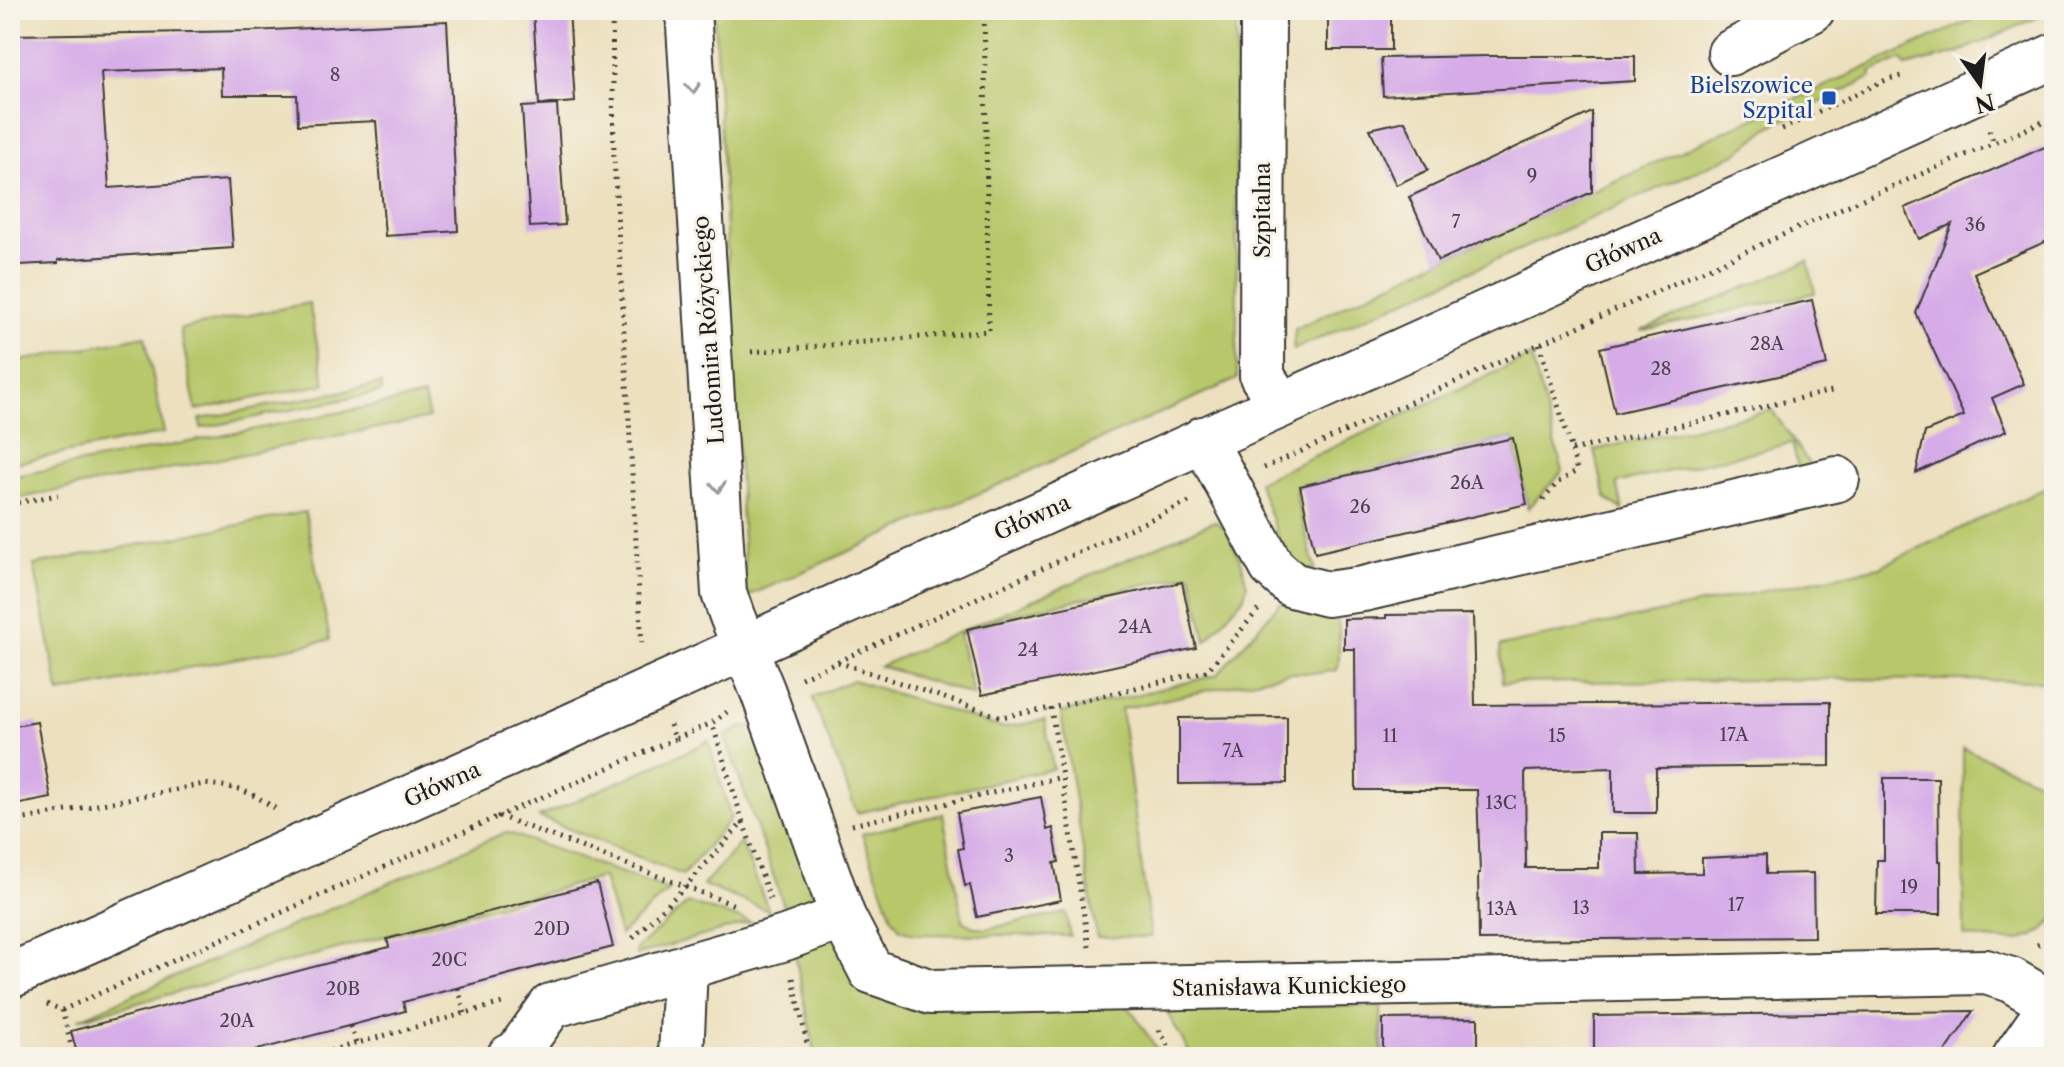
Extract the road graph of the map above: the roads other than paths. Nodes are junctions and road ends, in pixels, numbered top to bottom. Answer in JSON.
{"nodes":[{"id":1,"x":688,"y":10,"type":"edge"},
{"id":2,"x":1263,"y":10,"type":"edge"},
{"id":3,"x":1812,"y":10,"type":"edge"},
{"id":4,"x":1730,"y":53,"type":"dead end"},
{"id":5,"x":2054,"y":56,"type":"edge"},
{"id":6,"x":1281,"y":405,"type":"junction"},
{"id":7,"x":1203,"y":439,"type":"junction"},
{"id":8,"x":1837,"y":479,"type":"dead end"},
{"id":9,"x":746,"y":647,"type":"junction"},
{"id":10,"x":843,"y":917,"type":"junction"},
{"id":11,"x":685,"y":967,"type":"junction"},
{"id":12,"x":17,"y":973,"type":"edge"},
{"id":13,"x":2053,"y":1002,"type":"edge"},
{"id":14,"x":509,"y":1057,"type":"edge"},
{"id":15,"x":681,"y":1057,"type":"edge"},
{"id":16,"x":2015,"y":1057,"type":"edge"}],
"edges":[{"from":1,"to":9,"type":"street","name":"Ludomira Różyckiego","one_way":true},
{"from":2,"to":6,"type":"street","name":"Szpitalna"},
{"from":3,"to":4,"type":"street"},
{"from":5,"to":6,"type":"street","name":"Główna"},
{"from":6,"to":7,"type":"street","name":"Główna"},
{"from":7,"to":8,"type":"street"},
{"from":7,"to":9,"type":"street","name":"Główna"},
{"from":9,"to":10,"type":"street","name":"Stanisława Kunickiego"},
{"from":9,"to":12,"type":"street","name":"Główna"},
{"from":10,"to":11,"type":"street"},
{"from":10,"to":13,"type":"street","name":"Stanisława Kunickiego"},
{"from":11,"to":14,"type":"street"},
{"from":11,"to":15,"type":"street"},
{"from":13,"to":16,"type":"street"}]}
